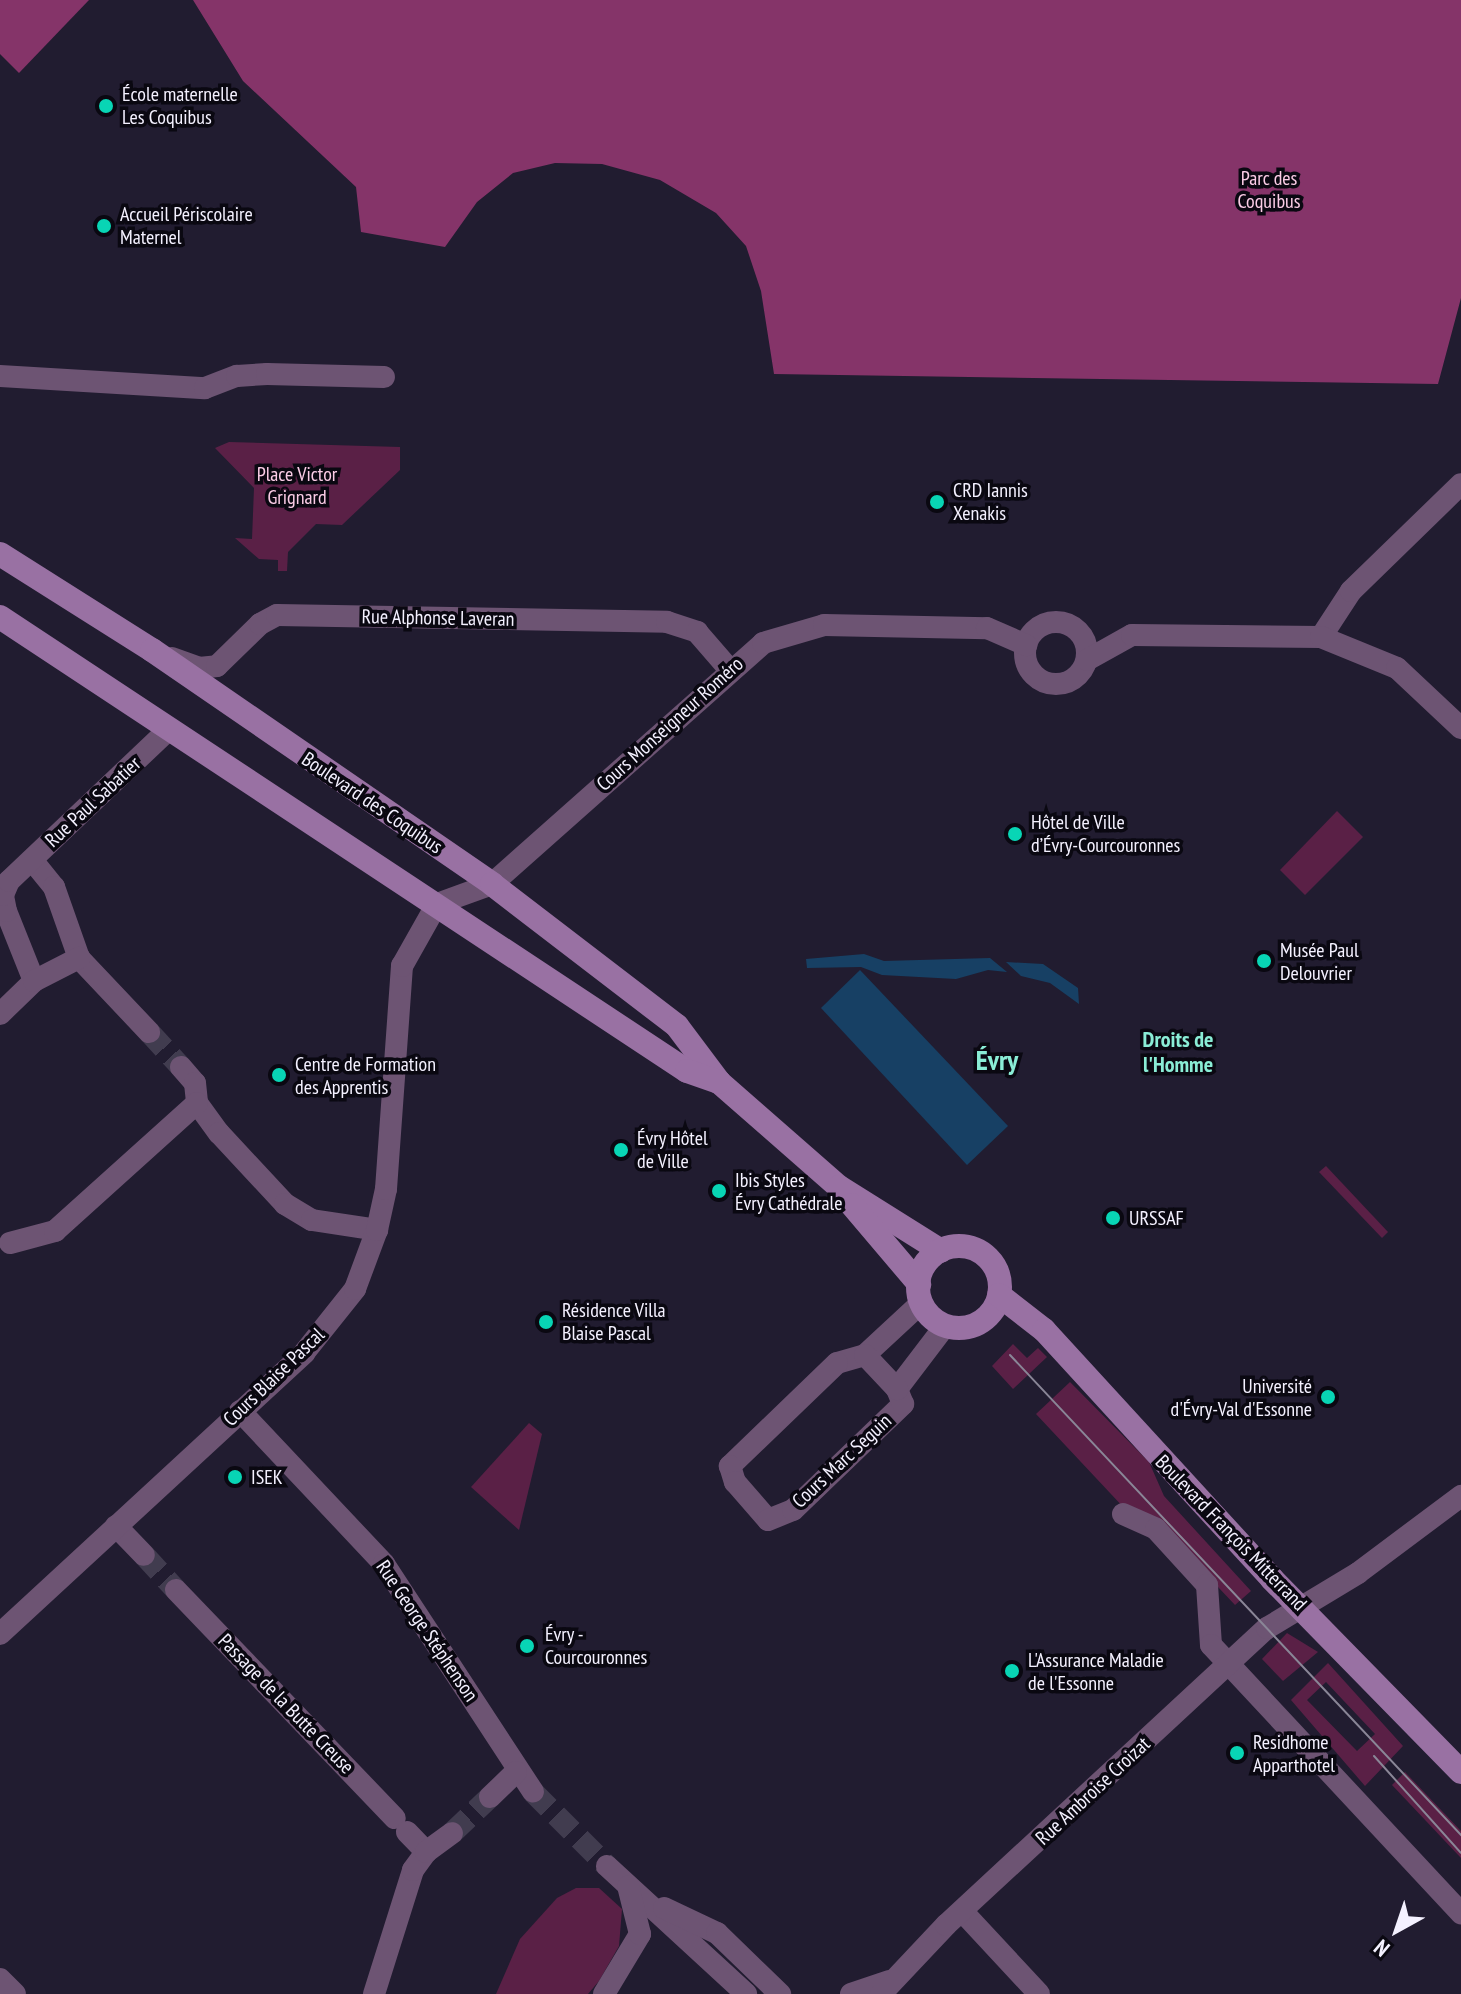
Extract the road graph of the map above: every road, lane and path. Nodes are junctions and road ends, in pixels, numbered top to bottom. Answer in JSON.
{"nodes":[{"id":1,"x":0,"y":376,"type":"edge"},
{"id":2,"x":384,"y":377,"type":"dead end"},
{"id":3,"x":1461,"y":484,"type":"edge"},
{"id":4,"x":0,"y":554,"type":"edge"},
{"id":5,"x":0,"y":617,"type":"edge"},
{"id":6,"x":1082,"y":634,"type":"junction"},
{"id":7,"x":1321,"y":637,"type":"junction"},
{"id":8,"x":1113,"y":641,"type":"junction"},
{"id":9,"x":1026,"y":645,"type":"junction"},
{"id":10,"x":152,"y":650,"type":"junction"},
{"id":11,"x":1087,"y":660,"type":"junction"},
{"id":12,"x":729,"y":669,"type":"junction"},
{"id":13,"x":1461,"y":728,"type":"edge"},
{"id":14,"x":168,"y":730,"type":"junction"},
{"id":15,"x":32,"y":860,"type":"junction"},
{"id":16,"x":492,"y":884,"type":"junction"},
{"id":17,"x":437,"y":904,"type":"junction"},
{"id":18,"x":79,"y":958,"type":"junction"},
{"id":19,"x":34,"y":981,"type":"junction"},
{"id":20,"x":0,"y":1014,"type":"edge"},
{"id":21,"x":149,"y":1032,"type":"tunnel mouth"},
{"id":22,"x":181,"y":1067,"type":"tunnel mouth"},
{"id":23,"x":719,"y":1082,"type":"junction"},
{"id":24,"x":197,"y":1103,"type":"junction"},
{"id":25,"x":839,"y":1187,"type":"junction"},
{"id":26,"x":377,"y":1230,"type":"junction"},
{"id":27,"x":10,"y":1243,"type":"dead end"},
{"id":28,"x":941,"y":1251,"type":"junction"},
{"id":29,"x":920,"y":1294,"type":"junction"},
{"id":30,"x":999,"y":1295,"type":"junction"},
{"id":31,"x":945,"y":1326,"type":"junction"},
{"id":32,"x":865,"y":1355,"type":"junction"},
{"id":33,"x":897,"y":1389,"type":"junction"},
{"id":34,"x":240,"y":1411,"type":"junction"},
{"id":35,"x":1461,"y":1496,"type":"edge"},
{"id":36,"x":1123,"y":1514,"type":"dead end"},
{"id":37,"x":116,"y":1526,"type":"junction"},
{"id":38,"x":144,"y":1555,"type":"tunnel mouth"},
{"id":39,"x":176,"y":1590,"type":"tunnel mouth"},
{"id":40,"x":1303,"y":1609,"type":"junction"},
{"id":41,"x":0,"y":1634,"type":"edge"},
{"id":42,"x":1228,"y":1663,"type":"junction"},
{"id":43,"x":516,"y":1772,"type":"junction"},
{"id":44,"x":1461,"y":1772,"type":"edge"},
{"id":45,"x":533,"y":1792,"type":"tunnel mouth"},
{"id":46,"x":490,"y":1797,"type":"tunnel mouth"},
{"id":47,"x":452,"y":1833,"type":"tunnel mouth"},
{"id":48,"x":426,"y":1852,"type":"junction"},
{"id":49,"x":607,"y":1866,"type":"tunnel mouth"},
{"id":50,"x":627,"y":1885,"type":"junction"},
{"id":51,"x":962,"y":1911,"type":"junction"},
{"id":52,"x":1461,"y":1913,"type":"edge"},
{"id":53,"x":686,"y":1924,"type":"junction"},
{"id":54,"x":0,"y":1979,"type":"edge"},
{"id":55,"x":610,"y":1986,"type":"edge"},
{"id":56,"x":885,"y":1987,"type":"edge"},
{"id":57,"x":15,"y":1994,"type":"edge"},
{"id":58,"x":374,"y":1994,"type":"edge"},
{"id":59,"x":746,"y":1994,"type":"edge"},
{"id":60,"x":780,"y":1994,"type":"edge"},
{"id":61,"x":851,"y":1994,"type":"edge"},
{"id":62,"x":1039,"y":1994,"type":"edge"}],
"edges":[{"from":1,"to":2,"type":"street"},
{"from":3,"to":7,"type":"street"},
{"from":4,"to":10,"type":"main road","name":"Boulevard des Coquibus"},
{"from":5,"to":14,"type":"main road","name":"Boulevard des Coquibus"},
{"from":6,"to":8,"type":"street"},
{"from":6,"to":9,"type":"street"},
{"from":6,"to":11,"type":"street"},
{"from":7,"to":8,"type":"street"},
{"from":7,"to":13,"type":"street"},
{"from":8,"to":11,"type":"street"},
{"from":9,"to":11,"type":"street"},
{"from":9,"to":12,"type":"street","name":"Cours Monseigneur Roméro"},
{"from":10,"to":12,"type":"street","name":"Rue Alphonse Laveran"},
{"from":10,"to":16,"type":"main road","name":"Boulevard des Coquibus"},
{"from":12,"to":16,"type":"street","name":"Cours Monseigneur Roméro"},
{"from":14,"to":15,"type":"street","name":"Rue Paul Sabatier"},
{"from":14,"to":17,"type":"main road","name":"Boulevard des Coquibus"},
{"from":15,"to":18,"type":"street","name":"Rue Paul Sabatier"},
{"from":15,"to":19,"type":"street"},
{"from":16,"to":17,"type":"street","name":"Cours Monseigneur Roméro"},
{"from":16,"to":23,"type":"main road","name":"Boulevard des Coquibus"},
{"from":17,"to":23,"type":"main road","name":"Boulevard des Coquibus"},
{"from":17,"to":26,"type":"street","name":"Cours Blaise Pascal"},
{"from":18,"to":19,"type":"street"},
{"from":18,"to":21,"type":"street","name":"Rue Paul Sabatier"},
{"from":19,"to":20,"type":"street"},
{"from":22,"to":24,"type":"street"},
{"from":23,"to":25,"type":"main road","name":"Boulevard des Coquibus"},
{"from":24,"to":26,"type":"street"},
{"from":24,"to":27,"type":"street"},
{"from":25,"to":28,"type":"main road","name":"Boulevard des Coquibus"},
{"from":25,"to":29,"type":"main road","name":"Boulevard des Coquibus"},
{"from":26,"to":34,"type":"street","name":"Cours Blaise Pascal"},
{"from":28,"to":29,"type":"main road"},
{"from":28,"to":30,"type":"main road"},
{"from":29,"to":31,"type":"main road"},
{"from":29,"to":32,"type":"street","name":"Cours Marc Seguin"},
{"from":30,"to":31,"type":"main road"},
{"from":30,"to":40,"type":"main road","name":"Boulevard François Mitterrand"},
{"from":31,"to":33,"type":"street","name":"Cours Marc Seguin"},
{"from":32,"to":33,"type":"street","name":"Cours Marc Seguin"},
{"from":32,"to":33,"type":"street","name":"Cours Marc Seguin"},
{"from":34,"to":37,"type":"street","name":"Cours Blaise Pascal"},
{"from":34,"to":43,"type":"street","name":"Rue George Stéphenson"},
{"from":35,"to":40,"type":"street","name":"Rue Ambroise Croizat"},
{"from":36,"to":42,"type":"street"},
{"from":37,"to":38,"type":"street"},
{"from":37,"to":41,"type":"street","name":"Cours Blaise Pascal"},
{"from":39,"to":48,"type":"street","name":"Passage de la Butte Creuse"},
{"from":40,"to":42,"type":"street","name":"Rue Ambroise Croizat"},
{"from":40,"to":44,"type":"main road","name":"Boulevard François Mitterrand"},
{"from":42,"to":51,"type":"street","name":"Rue Ambroise Croizat"},
{"from":42,"to":52,"type":"street"},
{"from":43,"to":45,"type":"street","name":"Rue George Stéphenson"},
{"from":43,"to":46,"type":"street"},
{"from":47,"to":48,"type":"street"},
{"from":48,"to":58,"type":"street"},
{"from":49,"to":50,"type":"street"},
{"from":50,"to":53,"type":"street"},
{"from":50,"to":55,"type":"street"},
{"from":51,"to":56,"type":"street","name":"Rue Ambroise Croizat"},
{"from":51,"to":62,"type":"street"},
{"from":53,"to":55,"type":"street"},
{"from":53,"to":59,"type":"street"},
{"from":53,"to":60,"type":"street"},
{"from":54,"to":57,"type":"street"},
{"from":56,"to":61,"type":"street","name":"Rue Ambroise Croizat"}]}
